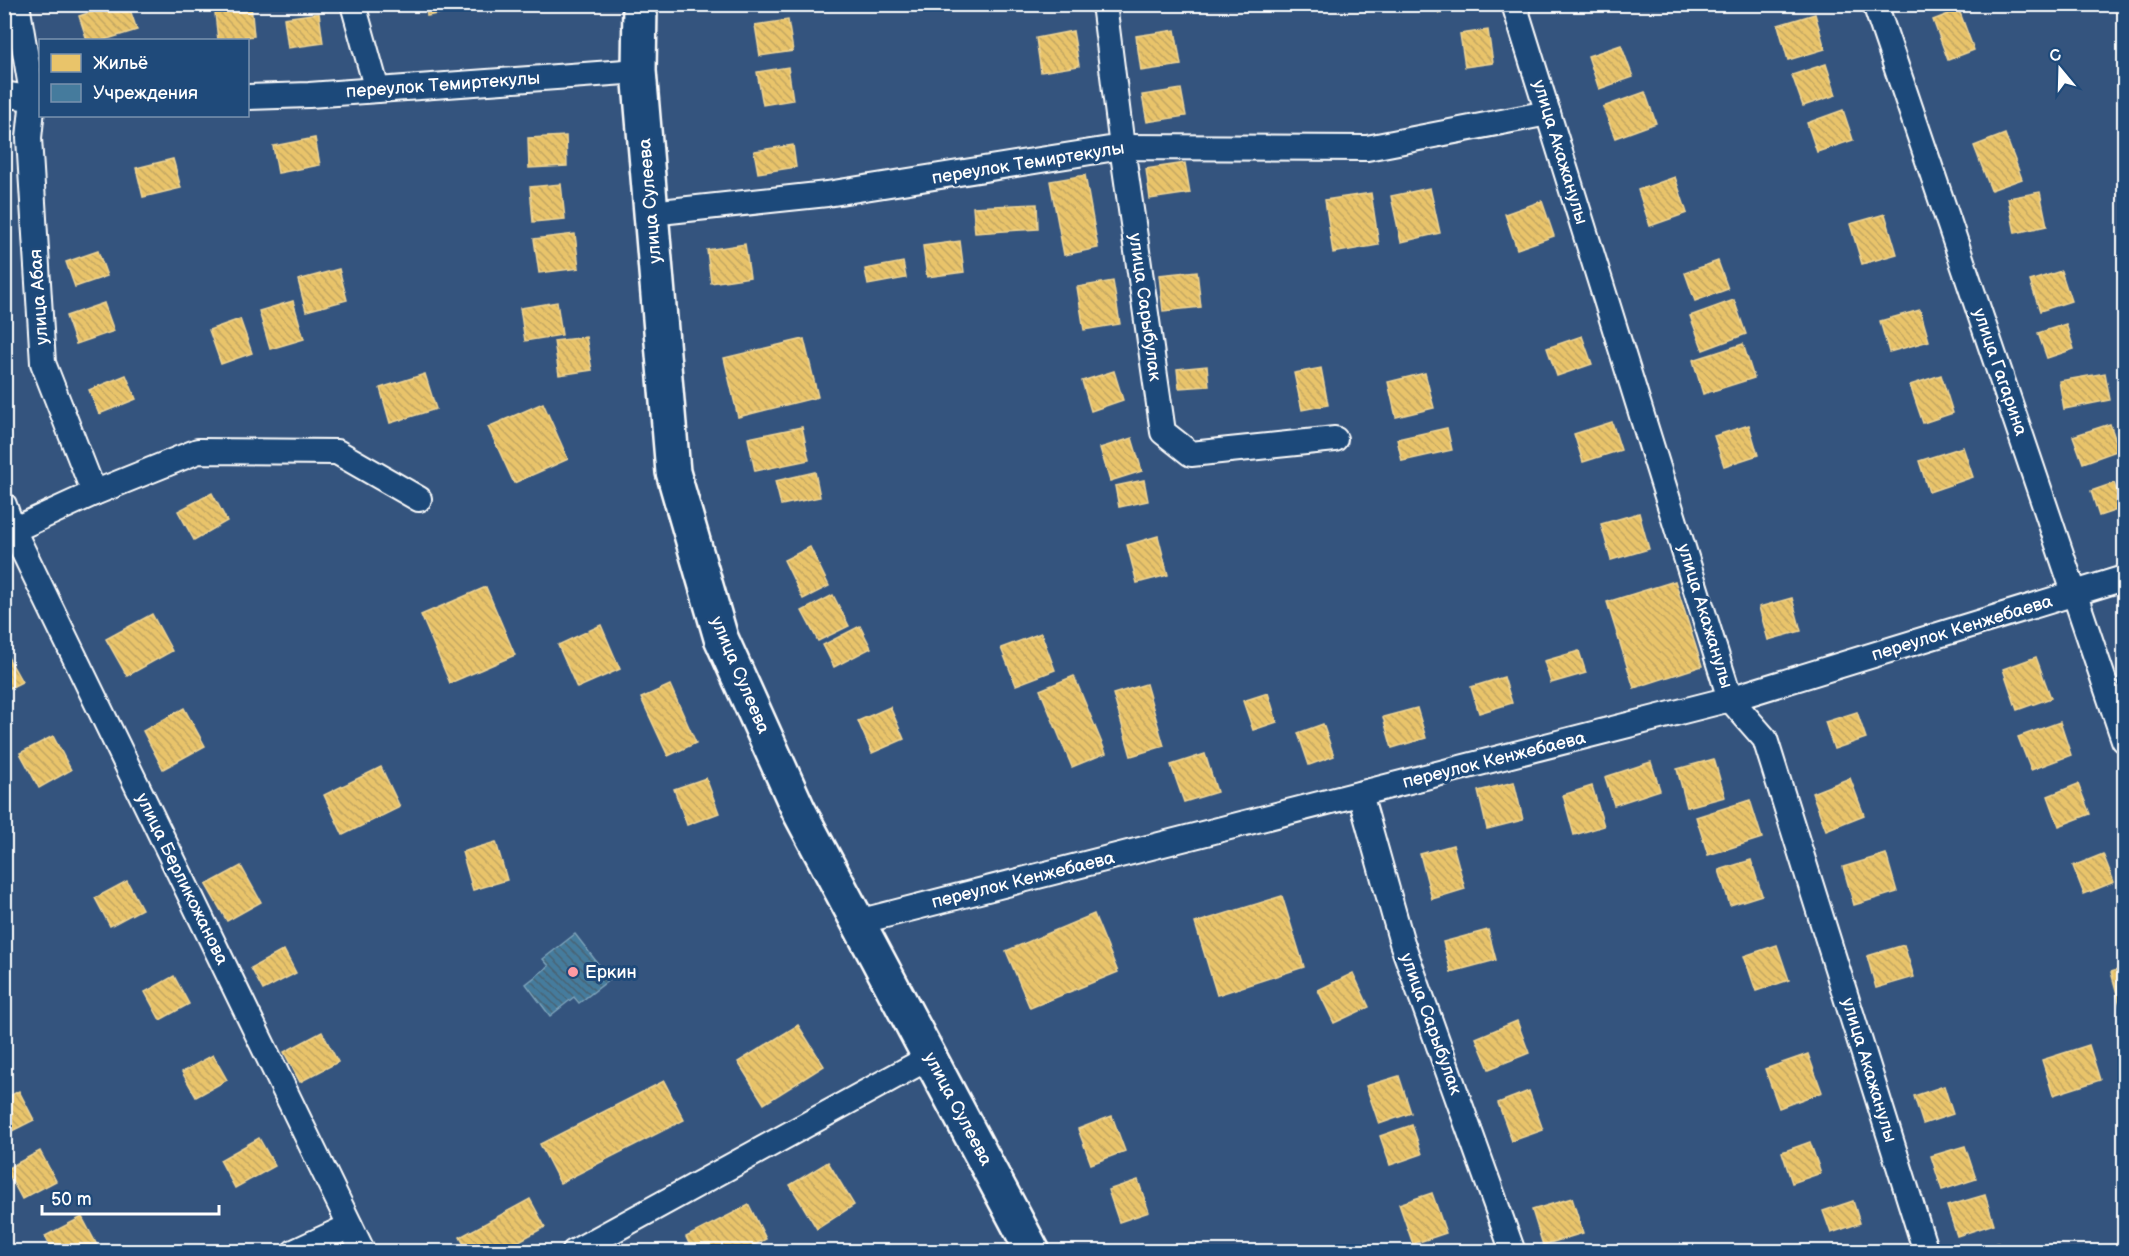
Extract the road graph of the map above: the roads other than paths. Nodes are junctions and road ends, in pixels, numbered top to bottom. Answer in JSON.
{"nodes":[{"id":1,"x":17,"y":4,"type":"edge"},
{"id":2,"x":353,"y":4,"type":"edge"},
{"id":3,"x":640,"y":4,"type":"edge"},
{"id":4,"x":1104,"y":4,"type":"edge"},
{"id":5,"x":1514,"y":4,"type":"edge"},
{"id":6,"x":1875,"y":4,"type":"edge"},
{"id":7,"x":639,"y":71,"type":"junction"},
{"id":8,"x":377,"y":90,"type":"junction"},
{"id":9,"x":4,"y":94,"type":"edge"},
{"id":10,"x":249,"y":97,"type":"edge"},
{"id":11,"x":37,"y":100,"type":"edge"},
{"id":12,"x":1548,"y":113,"type":"junction"},
{"id":13,"x":1122,"y":147,"type":"junction"},
{"id":14,"x":651,"y":213,"type":"junction"},
{"id":15,"x":1335,"y":439,"type":"dead end"},
{"id":16,"x":94,"y":493,"type":"junction"},
{"id":17,"x":419,"y":499,"type":"dead end"},
{"id":18,"x":4,"y":505,"type":"edge"},
{"id":19,"x":13,"y":530,"type":"junction"},
{"id":20,"x":2124,"y":578,"type":"edge"},
{"id":21,"x":2075,"y":594,"type":"junction"},
{"id":22,"x":1730,"y":699,"type":"junction"},
{"id":23,"x":2124,"y":740,"type":"edge"},
{"id":24,"x":1360,"y":794,"type":"junction"},
{"id":25,"x":858,"y":922,"type":"junction"},
{"id":26,"x":930,"y":1057,"type":"junction"},
{"id":27,"x":350,"y":1226,"type":"junction"},
{"id":28,"x":294,"y":1251,"type":"edge"},
{"id":29,"x":363,"y":1251,"type":"edge"},
{"id":30,"x":574,"y":1251,"type":"edge"},
{"id":31,"x":1033,"y":1251,"type":"edge"},
{"id":32,"x":1513,"y":1251,"type":"edge"},
{"id":33,"x":1926,"y":1251,"type":"edge"}],
"edges":[{"from":1,"to":11,"type":"street","name":"улица Абая"},
{"from":2,"to":8,"type":"street"},
{"from":3,"to":7,"type":"main road","name":"улица Сулеева"},
{"from":4,"to":13,"type":"street","name":"улица Сарыбулак"},
{"from":5,"to":12,"type":"street","name":"улица Акажанулы"},
{"from":6,"to":21,"type":"street","name":"улица Гагарина"},
{"from":7,"to":8,"type":"street","name":"переулок Темиртекулы"},
{"from":7,"to":14,"type":"main road","name":"улица Сулеева"},
{"from":8,"to":10,"type":"street","name":"переулок Темиртекулы"},
{"from":9,"to":11,"type":"street"},
{"from":11,"to":16,"type":"street","name":"улица Абая"},
{"from":12,"to":13,"type":"street","name":"переулок Темиртекулы"},
{"from":12,"to":22,"type":"street","name":"улица Акажанулы"},
{"from":13,"to":14,"type":"street","name":"переулок Темиртекулы"},
{"from":13,"to":15,"type":"street","name":"улица Сарыбулак"},
{"from":14,"to":25,"type":"main road","name":"улица Сулеева"},
{"from":16,"to":17,"type":"street"},
{"from":16,"to":19,"type":"street"},
{"from":18,"to":19,"type":"street","name":"улица Берликожанова"},
{"from":19,"to":27,"type":"street","name":"улица Берликожанова"},
{"from":20,"to":21,"type":"street","name":"переулок Кенжебаева"},
{"from":21,"to":22,"type":"street","name":"переулок Кенжебаева"},
{"from":21,"to":23,"type":"street","name":"улица Гагарина"},
{"from":22,"to":24,"type":"street","name":"переулок Кенжебаева"},
{"from":22,"to":33,"type":"street","name":"улица Акажанулы"},
{"from":24,"to":25,"type":"street","name":"переулок Кенжебаева"},
{"from":24,"to":32,"type":"street","name":"улица Сарыбулак"},
{"from":25,"to":26,"type":"main road","name":"улица Сулеева"},
{"from":26,"to":30,"type":"street"},
{"from":26,"to":31,"type":"main road","name":"улица Сулеева"},
{"from":27,"to":28,"type":"street"},
{"from":27,"to":29,"type":"street","name":"улица Берликожанова"}]}
